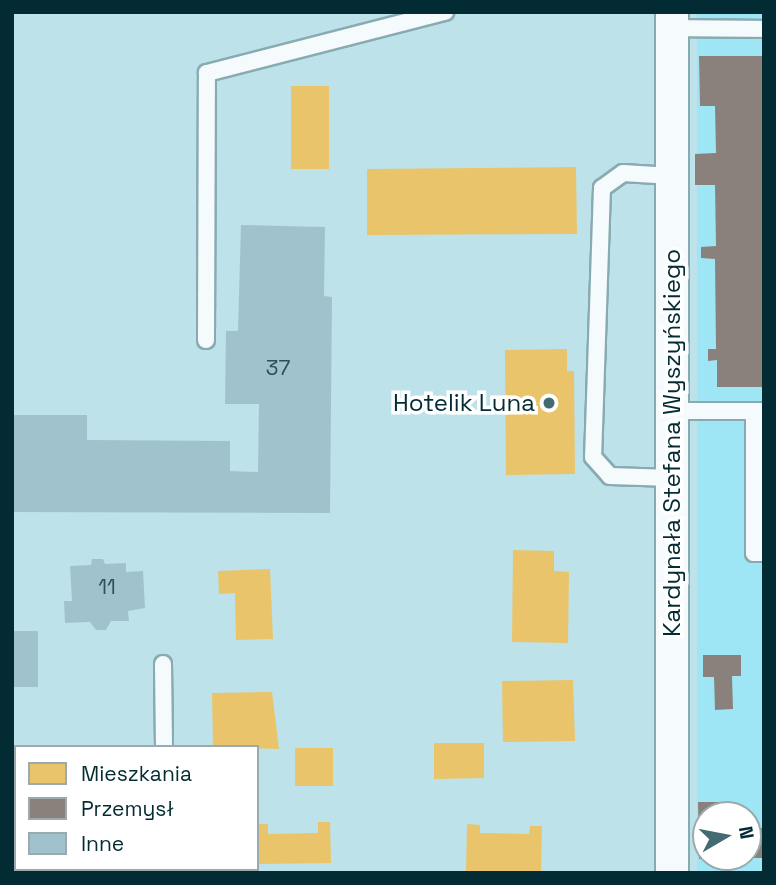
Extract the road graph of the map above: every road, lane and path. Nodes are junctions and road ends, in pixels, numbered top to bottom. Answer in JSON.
{"nodes":[{"id":1,"x":445,"y":12,"type":"edge"},
{"id":2,"x":672,"y":20,"type":"edge"},
{"id":3,"x":764,"y":29,"type":"edge"},
{"id":4,"x":672,"y":176,"type":"junction"},
{"id":5,"x":206,"y":340,"type":"dead end"},
{"id":6,"x":672,"y":411,"type":"junction"},
{"id":7,"x":759,"y":411,"type":"edge"},
{"id":8,"x":672,"y":478,"type":"junction"},
{"id":9,"x":764,"y":553,"type":"edge"},
{"id":10,"x":163,"y":664,"type":"dead end"},
{"id":11,"x":164,"y":745,"type":"edge"},
{"id":12,"x":672,"y":873,"type":"edge"}],
"edges":[{"from":1,"to":5,"type":"lane"},
{"from":2,"to":3,"type":"lane"},
{"from":2,"to":4,"type":"street","name":"Kardynała Stefana Wyszyńskiego"},
{"from":4,"to":6,"type":"street","name":"Kardynała Stefana Wyszyńskiego"},
{"from":4,"to":8,"type":"lane"},
{"from":6,"to":7,"type":"lane"},
{"from":6,"to":8,"type":"street","name":"Kardynała Stefana Wyszyńskiego"},
{"from":7,"to":9,"type":"lane"},
{"from":8,"to":12,"type":"street","name":"Kardynała Stefana Wyszyńskiego"},
{"from":10,"to":11,"type":"lane"}]}
